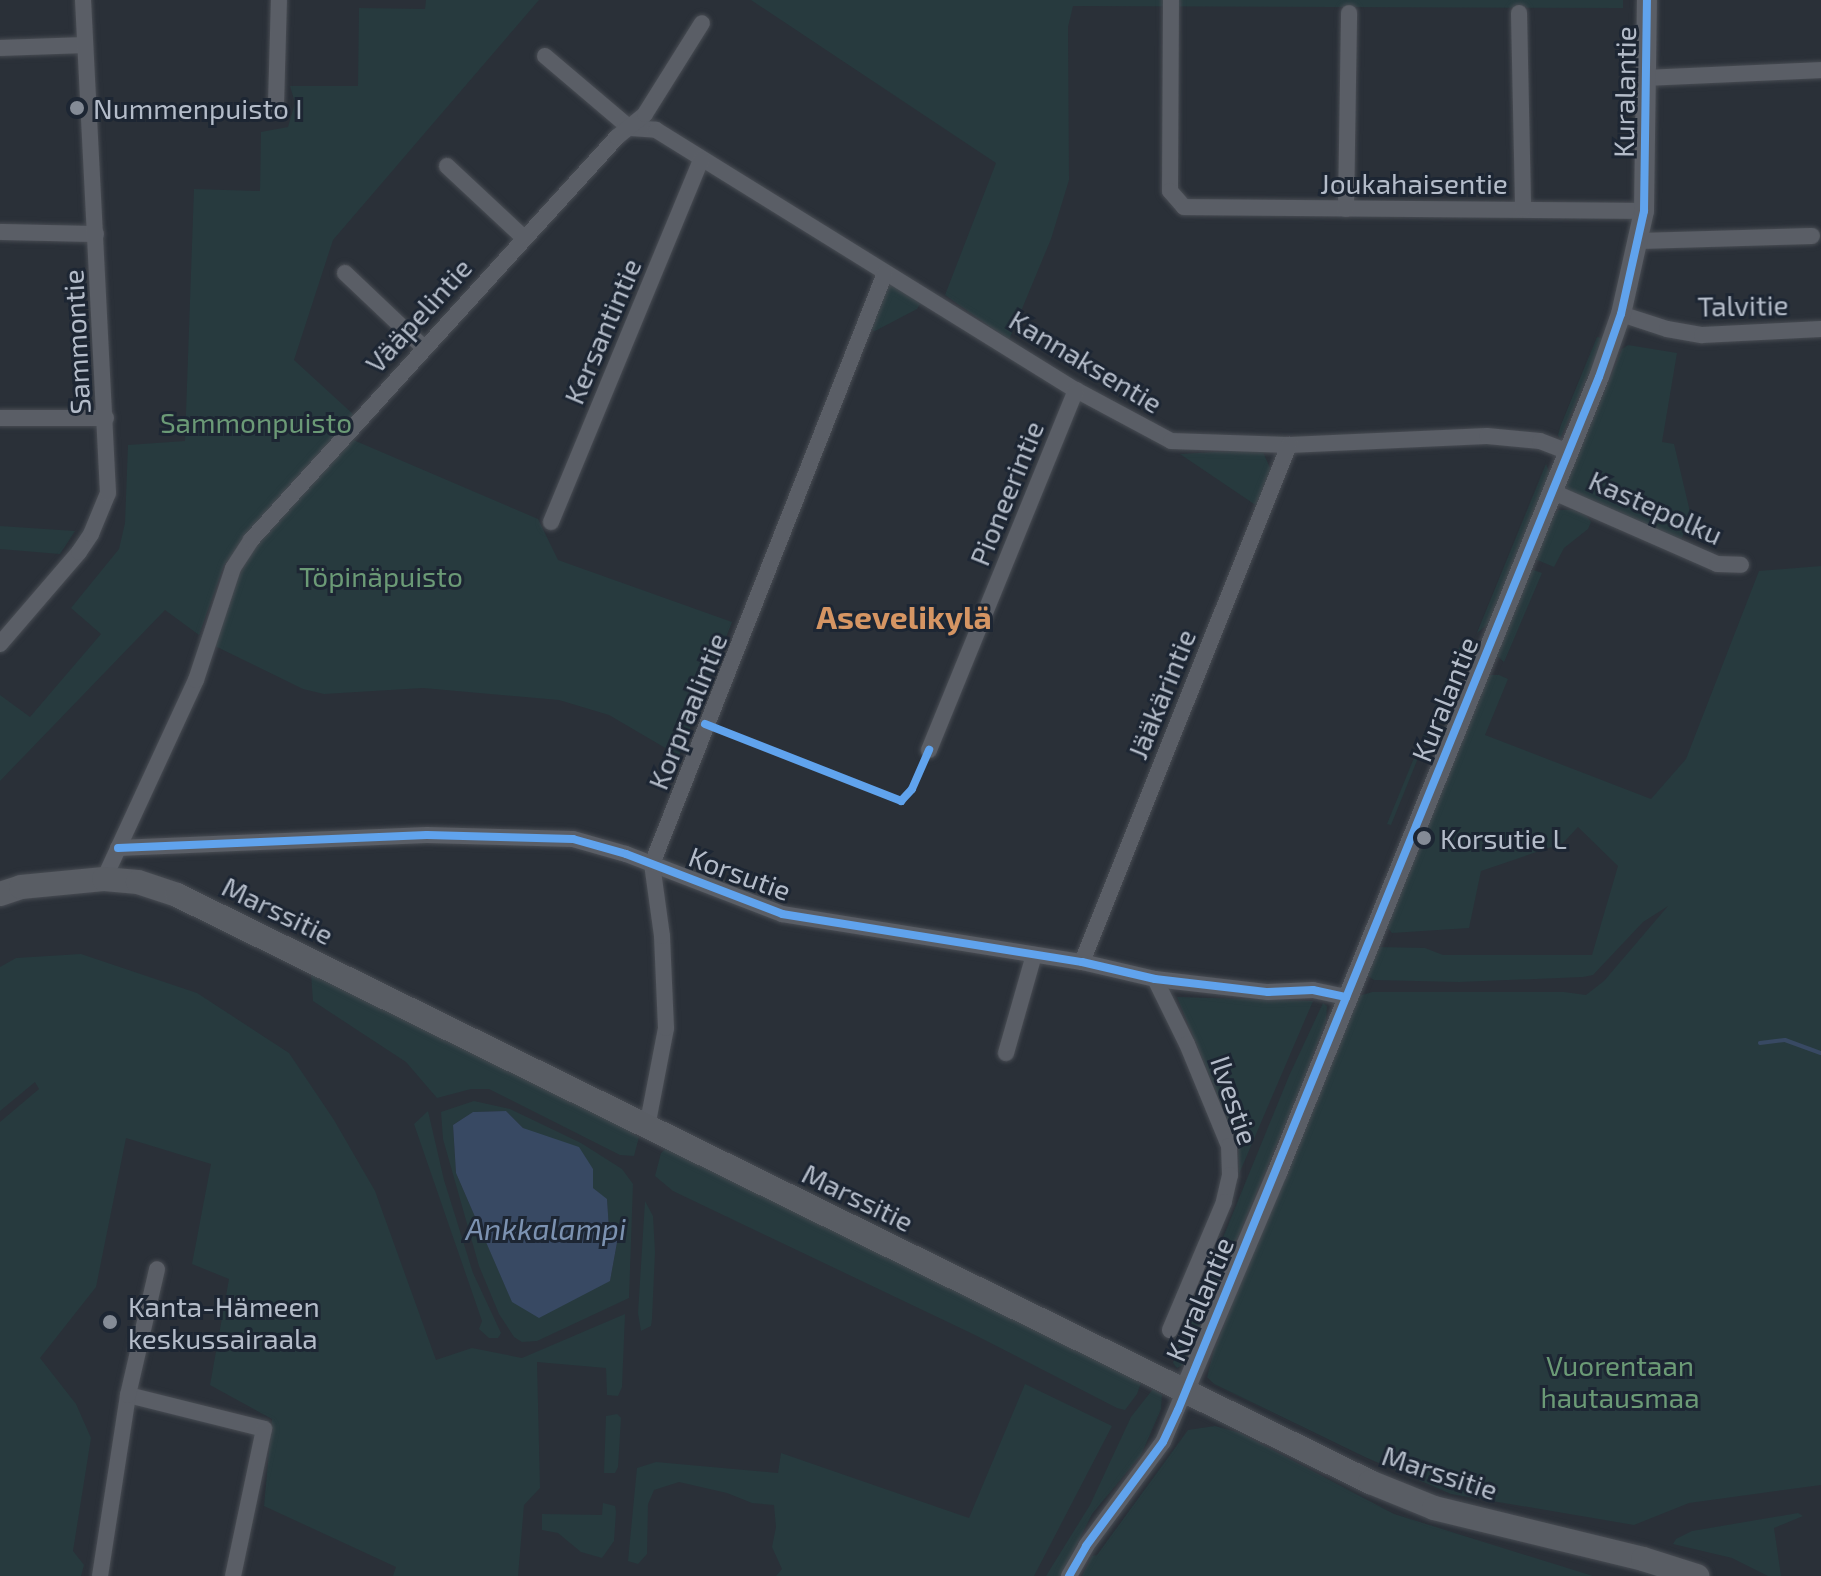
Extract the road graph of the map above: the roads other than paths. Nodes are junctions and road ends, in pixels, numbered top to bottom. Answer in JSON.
{"nodes":[{"id":1,"x":83,"y":0,"type":"edge"},
{"id":2,"x":279,"y":0,"type":"edge"},
{"id":3,"x":1171,"y":0,"type":"edge"},
{"id":4,"x":1647,"y":0,"type":"edge"},
{"id":5,"x":1349,"y":13,"type":"dead end"},
{"id":6,"x":1519,"y":13,"type":"dead end"},
{"id":7,"x":702,"y":23,"type":"dead end"},
{"id":8,"x":85,"y":45,"type":"junction"},
{"id":9,"x":0,"y":48,"type":"edge"},
{"id":10,"x":545,"y":56,"type":"dead end"},
{"id":11,"x":1821,"y":70,"type":"edge"},
{"id":12,"x":1647,"y":78,"type":"junction"},
{"id":13,"x":276,"y":105,"type":"dead end"},
{"id":14,"x":630,"y":128,"type":"junction"},
{"id":15,"x":701,"y":160,"type":"junction"},
{"id":16,"x":447,"y":166,"type":"dead end"},
{"id":17,"x":1346,"y":209,"type":"junction"},
{"id":18,"x":1523,"y":209,"type":"junction"},
{"id":19,"x":1644,"y":211,"type":"junction"},
{"id":20,"x":0,"y":232,"type":"edge"},
{"id":21,"x":96,"y":234,"type":"junction"},
{"id":22,"x":1812,"y":236,"type":"dead end"},
{"id":23,"x":524,"y":238,"type":"junction"},
{"id":24,"x":1639,"y":241,"type":"junction"},
{"id":25,"x":345,"y":273,"type":"dead end"},
{"id":26,"x":885,"y":273,"type":"junction"},
{"id":27,"x":1621,"y":314,"type":"junction"},
{"id":28,"x":1821,"y":329,"type":"edge"},
{"id":29,"x":424,"y":348,"type":"junction"},
{"id":30,"x":1076,"y":390,"type":"junction"},
{"id":31,"x":0,"y":418,"type":"edge"},
{"id":32,"x":106,"y":418,"type":"junction"},
{"id":33,"x":1289,"y":445,"type":"junction"},
{"id":34,"x":1568,"y":452,"type":"junction"},
{"id":35,"x":1551,"y":491,"type":"junction"},
{"id":36,"x":551,"y":522,"type":"dead end"},
{"id":37,"x":1741,"y":565,"type":"dead end"},
{"id":38,"x":0,"y":644,"type":"edge"},
{"id":39,"x":929,"y":750,"type":"dead end"},
{"id":40,"x":118,"y":848,"type":"junction"},
{"id":41,"x":652,"y":864,"type":"junction"},
{"id":42,"x":104,"y":879,"type":"junction"},
{"id":43,"x":0,"y":894,"type":"edge"},
{"id":44,"x":1034,"y":955,"type":"junction"},
{"id":45,"x":1082,"y":962,"type":"junction"},
{"id":46,"x":1155,"y":979,"type":"junction"},
{"id":47,"x":1346,"y":997,"type":"junction"},
{"id":48,"x":1006,"y":1053,"type":"dead end"},
{"id":49,"x":647,"y":1127,"type":"junction"},
{"id":50,"x":157,"y":1269,"type":"dead end"},
{"id":51,"x":1170,"y":1330,"type":"dead end"},
{"id":52,"x":1184,"y":1392,"type":"junction"},
{"id":53,"x":128,"y":1395,"type":"junction"},
{"id":54,"x":100,"y":1576,"type":"edge"},
{"id":55,"x":233,"y":1576,"type":"edge"},
{"id":56,"x":1069,"y":1576,"type":"edge"},
{"id":57,"x":1697,"y":1576,"type":"edge"}],
"edges":[{"from":1,"to":8,"type":"street","name":"Sammontie"},
{"from":2,"to":13,"type":"street"},
{"from":3,"to":17,"type":"street","name":"Joukahaisentie"},
{"from":4,"to":12,"type":"street","name":"Kuralantie"},
{"from":5,"to":17,"type":"street"},
{"from":6,"to":18,"type":"street"},
{"from":7,"to":14,"type":"street","name":"Vääpelintie"},
{"from":8,"to":9,"type":"street"},
{"from":8,"to":21,"type":"street","name":"Sammontie"},
{"from":10,"to":14,"type":"street"},
{"from":11,"to":12,"type":"street"},
{"from":12,"to":19,"type":"street","name":"Kuralantie"},
{"from":14,"to":15,"type":"street","name":"Kannaksentie"},
{"from":14,"to":23,"type":"street","name":"Vääpelintie"},
{"from":15,"to":26,"type":"street","name":"Kannaksentie"},
{"from":15,"to":36,"type":"street","name":"Kersantintie"},
{"from":16,"to":23,"type":"street"},
{"from":17,"to":18,"type":"street","name":"Joukahaisentie"},
{"from":18,"to":19,"type":"street","name":"Joukahaisentie"},
{"from":19,"to":24,"type":"street","name":"Kuralantie"},
{"from":20,"to":21,"type":"street"},
{"from":21,"to":32,"type":"street","name":"Sammontie"},
{"from":22,"to":24,"type":"street"},
{"from":23,"to":29,"type":"street","name":"Vääpelintie"},
{"from":24,"to":27,"type":"street","name":"Kuralantie"},
{"from":25,"to":29,"type":"street"},
{"from":26,"to":30,"type":"street","name":"Kannaksentie"},
{"from":26,"to":41,"type":"street","name":"Korpraalintie"},
{"from":27,"to":28,"type":"street","name":"Talvitie"},
{"from":27,"to":34,"type":"street","name":"Kuralantie"},
{"from":29,"to":40,"type":"street","name":"Vääpelintie"},
{"from":30,"to":33,"type":"street","name":"Kannaksentie"},
{"from":30,"to":39,"type":"street","name":"Pioneerintie"},
{"from":31,"to":32,"type":"street"},
{"from":32,"to":38,"type":"street","name":"Sammontie"},
{"from":33,"to":34,"type":"street","name":"Kannaksentie"},
{"from":33,"to":45,"type":"street","name":"Jääkärintie"},
{"from":34,"to":35,"type":"street","name":"Kuralantie"},
{"from":35,"to":37,"type":"street","name":"Kastepolku"},
{"from":35,"to":47,"type":"street","name":"Kuralantie"},
{"from":40,"to":41,"type":"street","name":"Korsutie"},
{"from":40,"to":42,"type":"street","name":"Vääpelintie"},
{"from":41,"to":44,"type":"street","name":"Korsutie"},
{"from":41,"to":49,"type":"street","name":"Korpraalintie"},
{"from":42,"to":43,"type":"main road","name":"Marssitie"},
{"from":42,"to":49,"type":"main road","name":"Marssitie"},
{"from":44,"to":45,"type":"street","name":"Korsutie"},
{"from":44,"to":48,"type":"street"},
{"from":45,"to":46,"type":"street","name":"Korsutie"},
{"from":46,"to":47,"type":"street","name":"Korsutie"},
{"from":46,"to":51,"type":"street","name":"Ilvestie"},
{"from":47,"to":52,"type":"street","name":"Kuralantie"},
{"from":49,"to":52,"type":"main road","name":"Marssitie"},
{"from":50,"to":53,"type":"street"},
{"from":52,"to":56,"type":"street"},
{"from":52,"to":57,"type":"main road","name":"Marssitie"},
{"from":53,"to":54,"type":"street"},
{"from":53,"to":55,"type":"street"}]}
